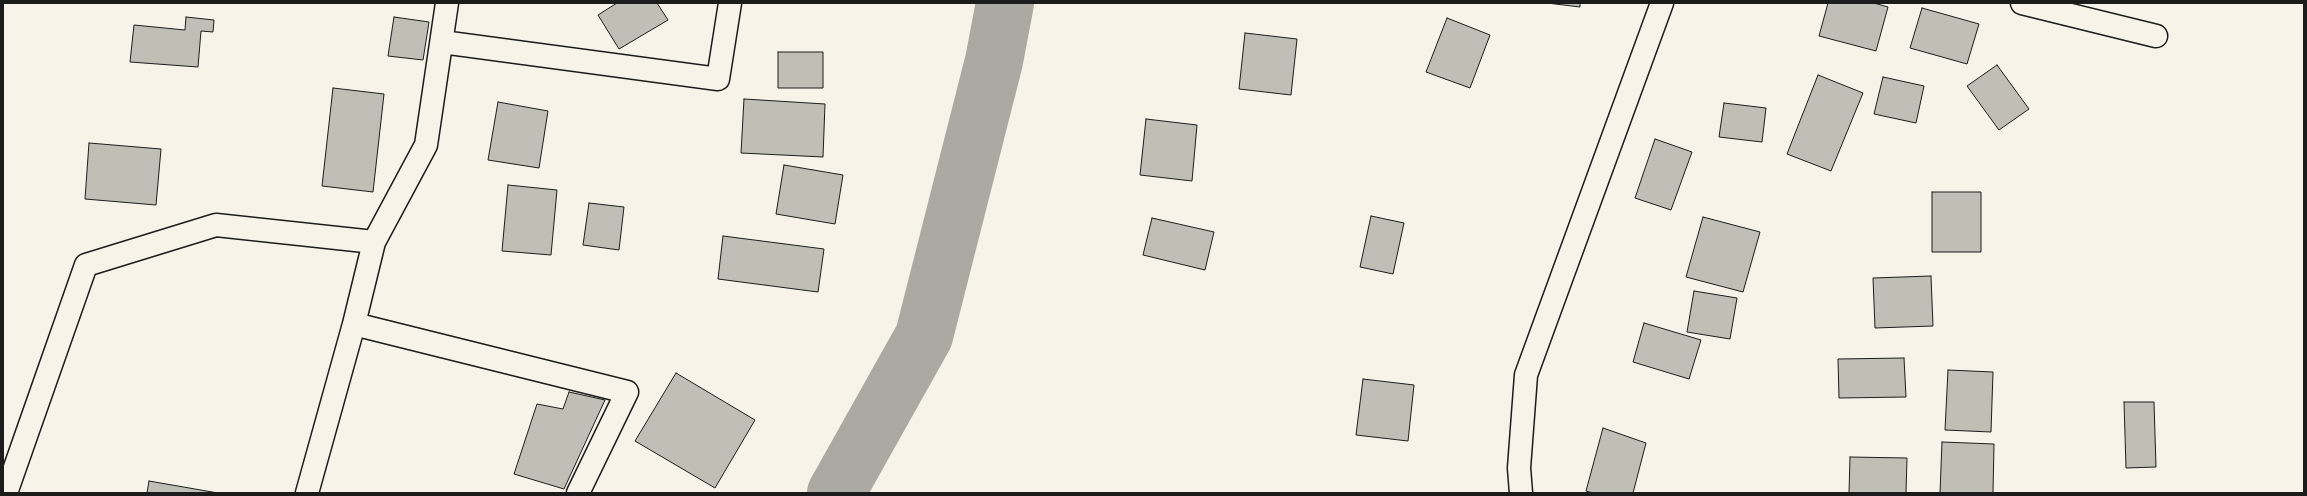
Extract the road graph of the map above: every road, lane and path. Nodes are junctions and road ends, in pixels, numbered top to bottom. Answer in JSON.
{"nodes":[{"id":1,"x":447,"y":3,"type":"edge"},
{"id":2,"x":730,"y":3,"type":"edge"},
{"id":3,"x":1662,"y":3,"type":"edge"},
{"id":4,"x":2022,"y":3,"type":"edge"},
{"id":5,"x":2156,"y":36,"type":"dead end"},
{"id":6,"x":442,"y":42,"type":"junction"},
{"id":7,"x":374,"y":242,"type":"junction"},
{"id":8,"x":354,"y":324,"type":"junction"},
{"id":9,"x":6,"y":493,"type":"edge"},
{"id":10,"x":307,"y":493,"type":"edge"},
{"id":11,"x":578,"y":493,"type":"edge"},
{"id":12,"x":1521,"y":493,"type":"edge"}],
"edges":[{"from":1,"to":6,"type":"street"},
{"from":2,"to":6,"type":"street"},
{"from":3,"to":12,"type":"street"},
{"from":4,"to":5,"type":"street"},
{"from":6,"to":7,"type":"street"},
{"from":7,"to":8,"type":"street"},
{"from":7,"to":9,"type":"street"},
{"from":8,"to":10,"type":"street"},
{"from":8,"to":11,"type":"street"}]}
